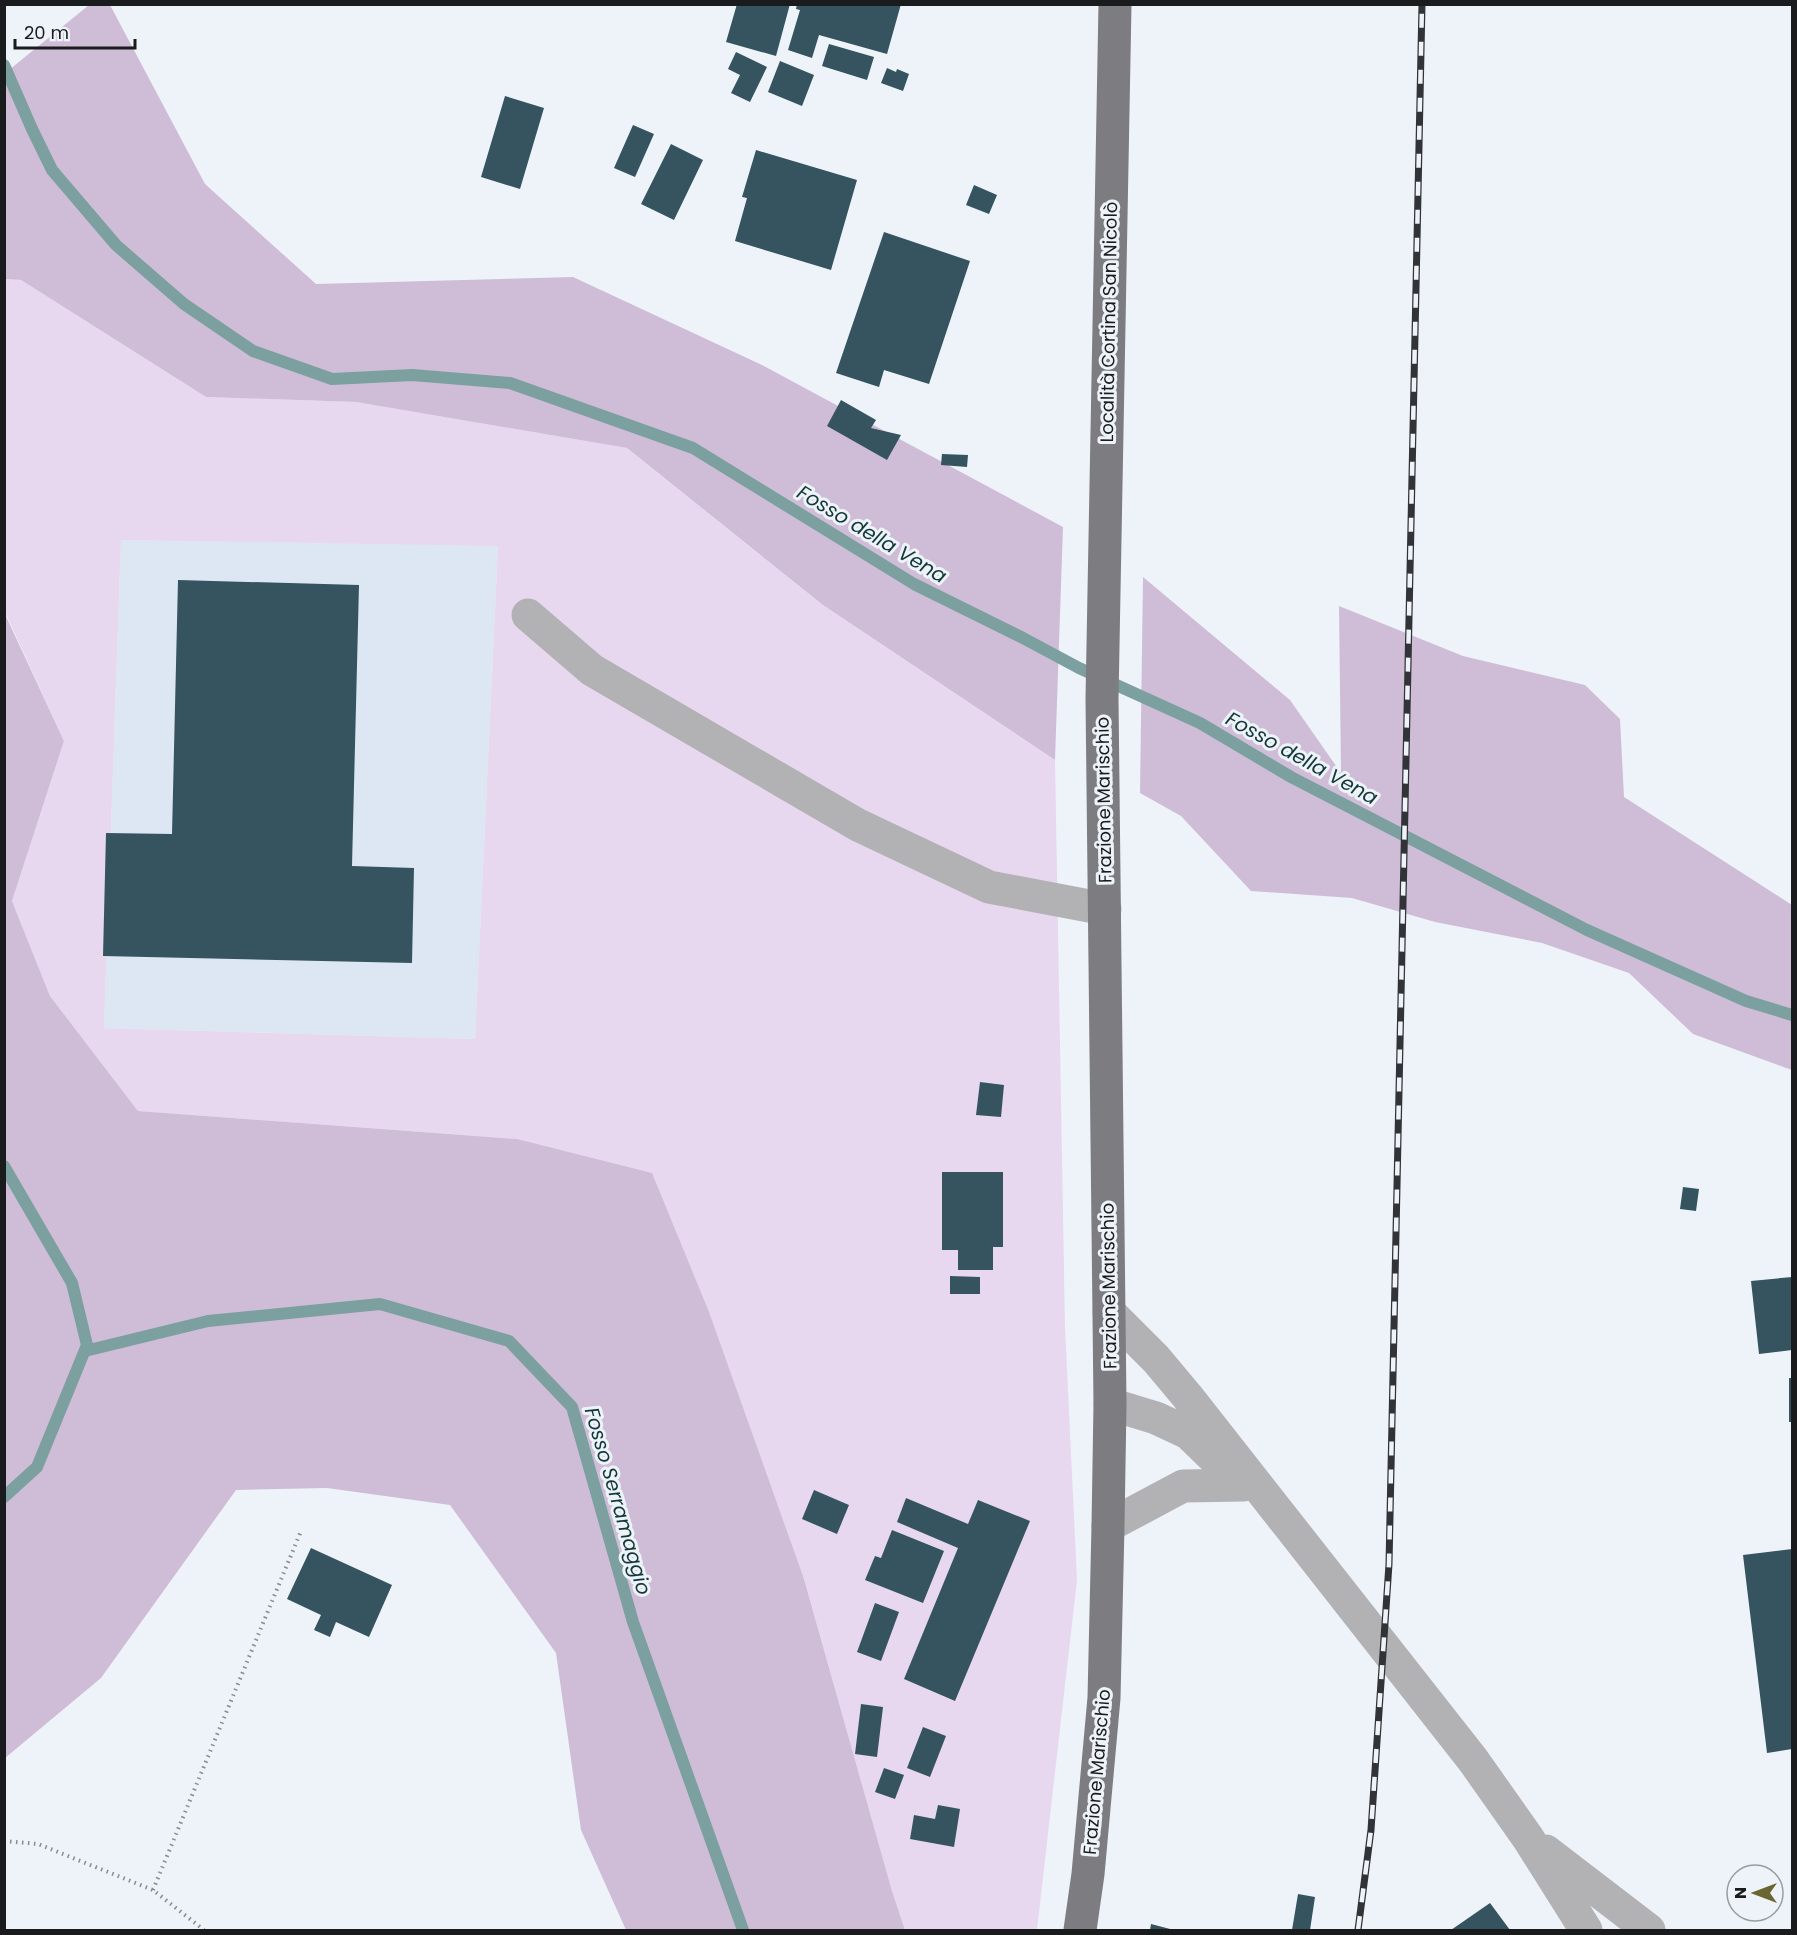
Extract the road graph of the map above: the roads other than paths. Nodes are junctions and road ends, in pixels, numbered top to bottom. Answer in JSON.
{"nodes":[{"id":1,"x":1115,"y":4,"type":"edge"},
{"id":2,"x":528,"y":615,"type":"dead end"},
{"id":3,"x":1103,"y":651,"type":"joint"},
{"id":4,"x":1105,"y":909,"type":"junction"},
{"id":5,"x":1109,"y":1312,"type":"junction"},
{"id":6,"x":1110,"y":1404,"type":"junction"},
{"id":7,"x":1254,"y":1492,"type":"junction"},
{"id":8,"x":1108,"y":1526,"type":"junction"},
{"id":9,"x":1528,"y":1838,"type":"junction"},
{"id":10,"x":1080,"y":1930,"type":"edge"},
{"id":11,"x":1586,"y":1930,"type":"edge"},
{"id":12,"x":1649,"y":1930,"type":"edge"}],
"edges":[{"from":1,"to":3,"type":"main road","name":"Località Cortina San Nicolò"},
{"from":2,"to":4,"type":"street"},
{"from":3,"to":4,"type":"main road","name":"Frazione Marischio"},
{"from":4,"to":5,"type":"main road","name":"Frazione Marischio"},
{"from":5,"to":6,"type":"main road","name":"Frazione Marischio"},
{"from":5,"to":7,"type":"street"},
{"from":6,"to":7,"type":"street"},
{"from":6,"to":8,"type":"main road","name":"Frazione Marischio"},
{"from":7,"to":8,"type":"street"},
{"from":7,"to":9,"type":"street"},
{"from":8,"to":10,"type":"main road","name":"Frazione Marischio"},
{"from":9,"to":11,"type":"street"},
{"from":9,"to":12,"type":"street"}]}
